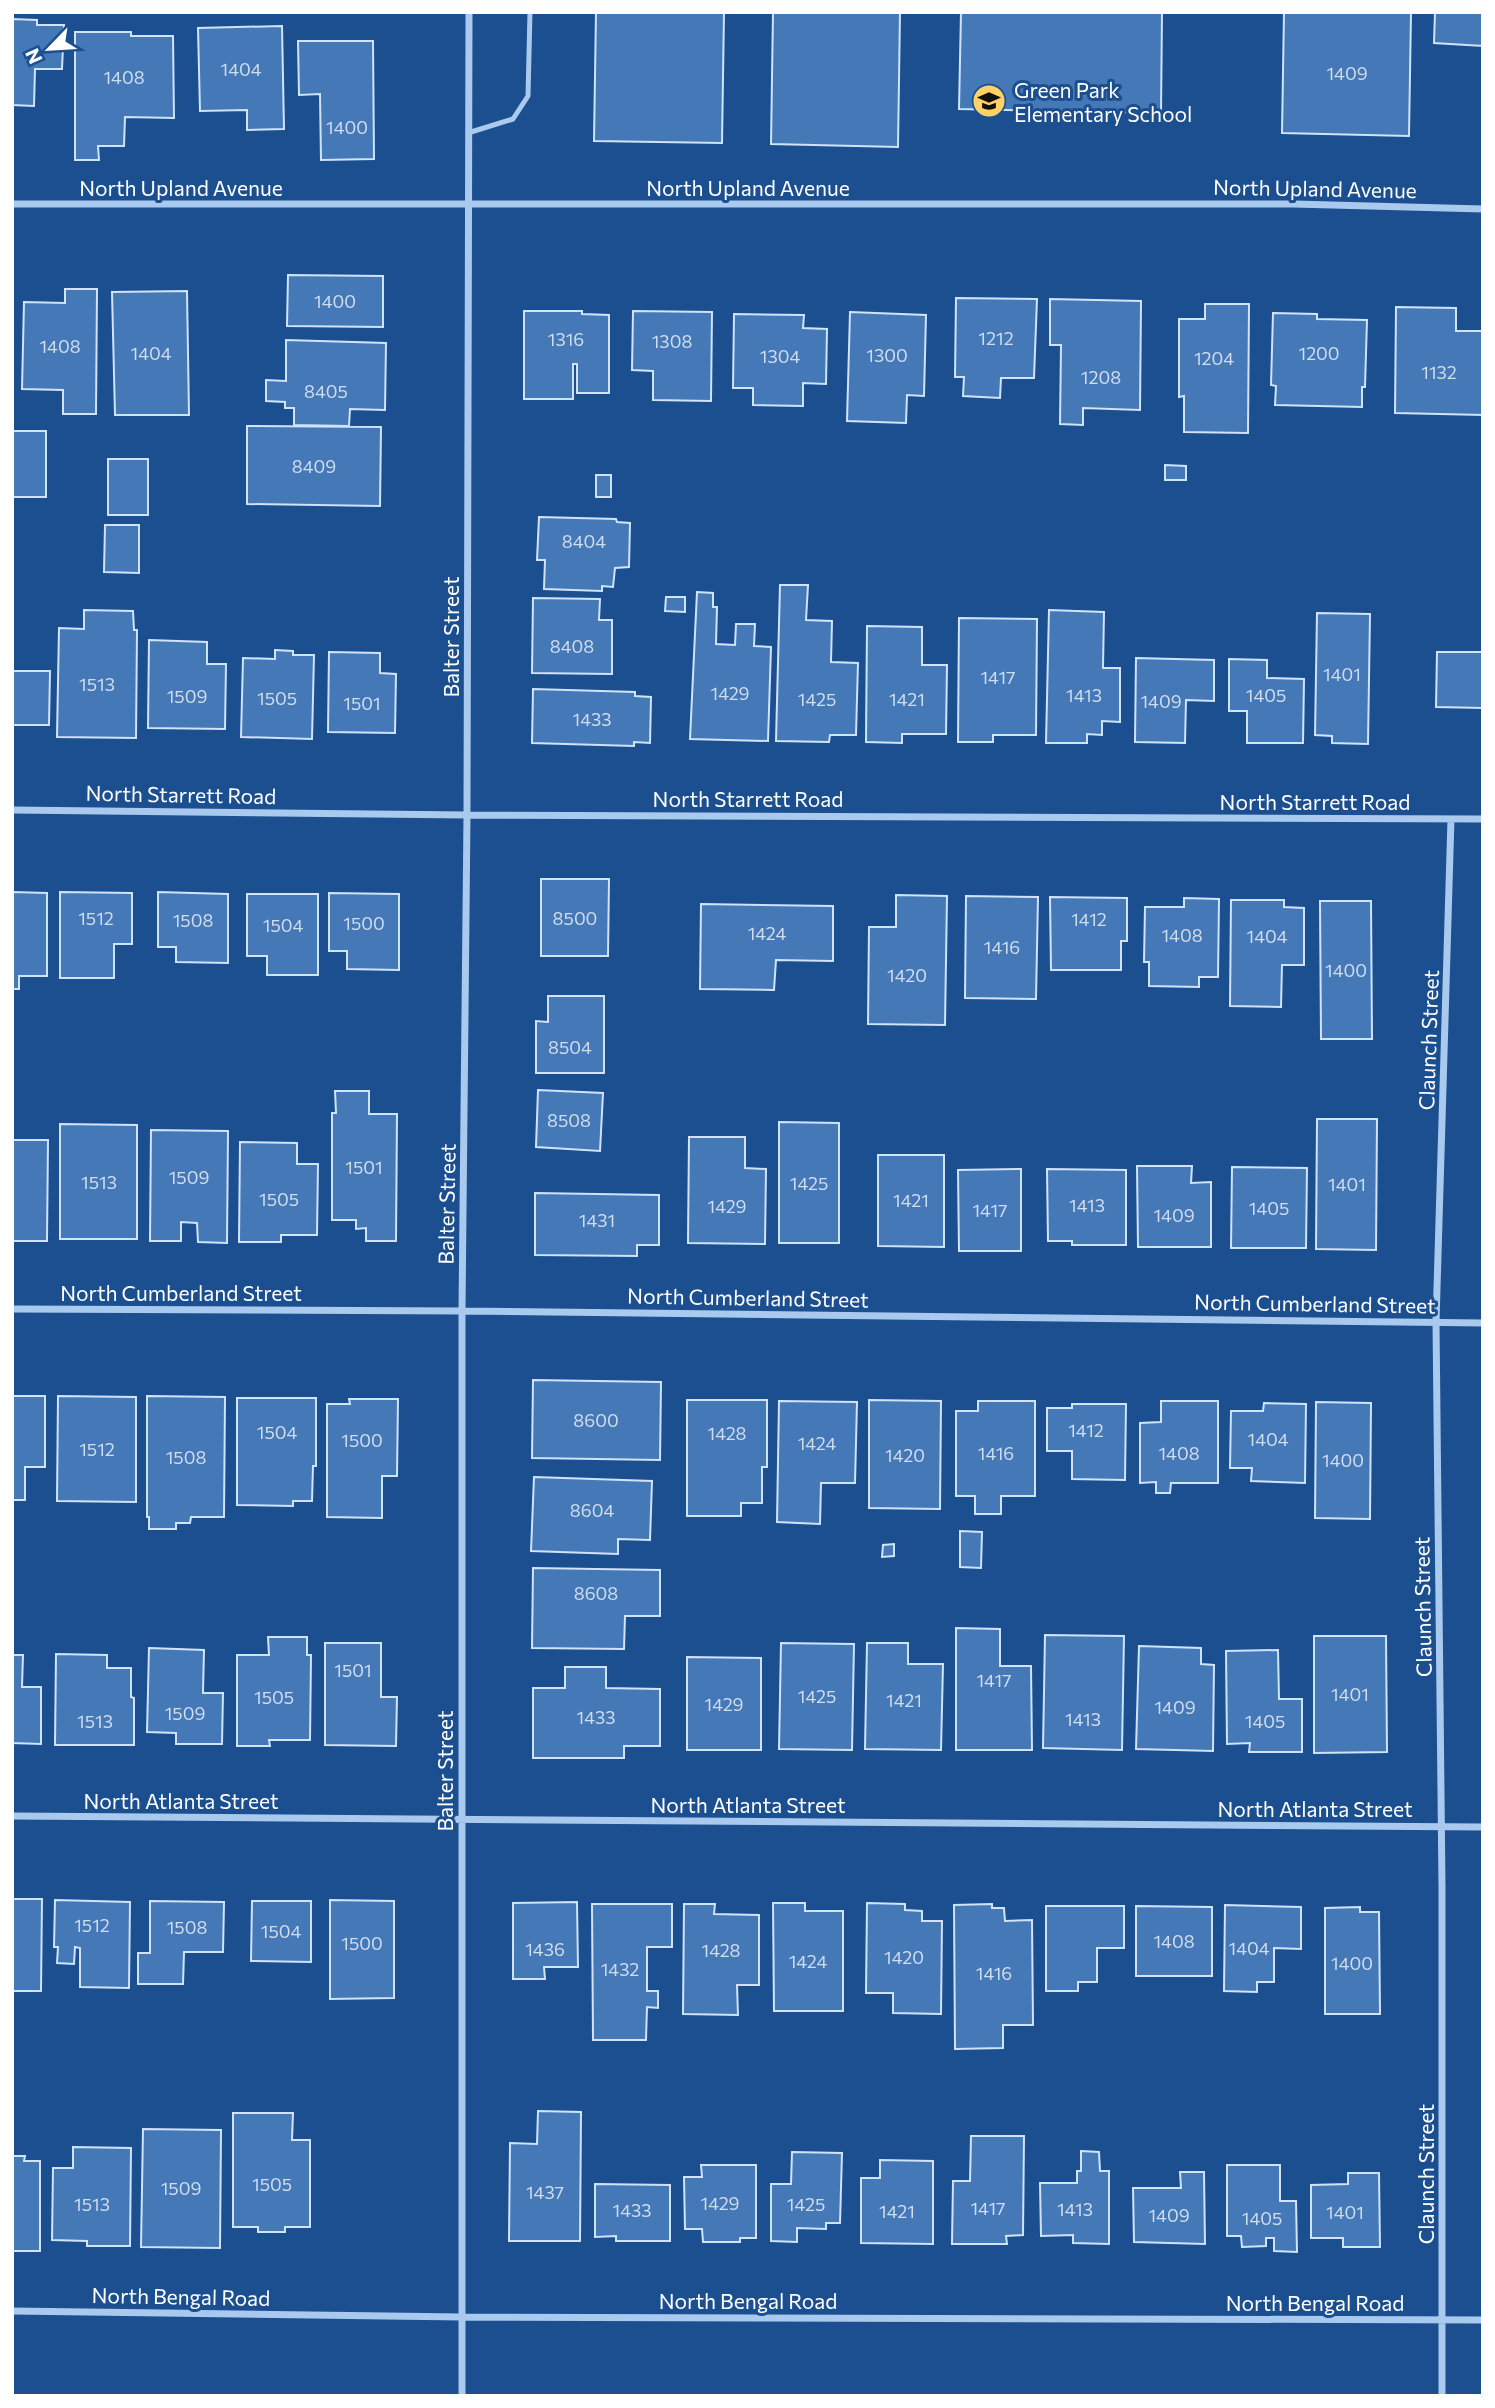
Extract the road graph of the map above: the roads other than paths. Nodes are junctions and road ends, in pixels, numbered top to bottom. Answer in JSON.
{"nodes":[{"id":1,"x":469,"y":12,"type":"edge"},
{"id":2,"x":530,"y":12,"type":"edge"},
{"id":3,"x":471,"y":132,"type":"junction"},
{"id":4,"x":12,"y":204,"type":"edge"},
{"id":5,"x":470,"y":205,"type":"junction"},
{"id":6,"x":1483,"y":209,"type":"edge"},
{"id":7,"x":12,"y":810,"type":"edge"},
{"id":8,"x":467,"y":815,"type":"junction"},
{"id":9,"x":1451,"y":818,"type":"junction"},
{"id":10,"x":1483,"y":818,"type":"edge"},
{"id":11,"x":12,"y":1309,"type":"edge"},
{"id":12,"x":462,"y":1311,"type":"junction"},
{"id":13,"x":1436,"y":1322,"type":"junction"},
{"id":14,"x":1483,"y":1323,"type":"edge"},
{"id":15,"x":12,"y":1816,"type":"edge"},
{"id":16,"x":462,"y":1819,"type":"junction"},
{"id":17,"x":1441,"y":1827,"type":"junction"},
{"id":18,"x":1483,"y":1827,"type":"edge"},
{"id":19,"x":12,"y":2311,"type":"edge"},
{"id":20,"x":462,"y":2317,"type":"junction"},
{"id":21,"x":1443,"y":2320,"type":"junction"},
{"id":22,"x":1483,"y":2320,"type":"edge"},
{"id":23,"x":462,"y":2396,"type":"edge"},
{"id":24,"x":1442,"y":2396,"type":"edge"}],
"edges":[{"from":1,"to":3,"type":"street","name":"Balter Street"},
{"from":2,"to":3,"type":"lane"},
{"from":3,"to":5,"type":"street","name":"Balter Street"},
{"from":4,"to":5,"type":"street","name":"North Upland Avenue"},
{"from":5,"to":6,"type":"street","name":"North Upland Avenue"},
{"from":5,"to":8,"type":"street","name":"Balter Street"},
{"from":7,"to":8,"type":"street","name":"North Starrett Road"},
{"from":8,"to":9,"type":"street","name":"North Starrett Road"},
{"from":8,"to":12,"type":"street","name":"Balter Street"},
{"from":9,"to":10,"type":"street","name":"North Starrett Road"},
{"from":9,"to":13,"type":"street","name":"Claunch Street"},
{"from":11,"to":12,"type":"street","name":"North Cumberland Street"},
{"from":12,"to":13,"type":"street","name":"North Cumberland Street"},
{"from":12,"to":16,"type":"street","name":"Balter Street"},
{"from":13,"to":14,"type":"street","name":"North Cumberland Street"},
{"from":13,"to":17,"type":"street","name":"Claunch Street"},
{"from":15,"to":16,"type":"street","name":"North Atlanta Street"},
{"from":16,"to":17,"type":"street","name":"North Atlanta Street"},
{"from":16,"to":20,"type":"street","name":"Balter Street"},
{"from":17,"to":18,"type":"street","name":"North Atlanta Street"},
{"from":17,"to":21,"type":"street","name":"Claunch Street"},
{"from":19,"to":20,"type":"street","name":"North Bengal Road"},
{"from":20,"to":21,"type":"street","name":"North Bengal Road"},
{"from":20,"to":23,"type":"street","name":"Balter Street"},
{"from":21,"to":22,"type":"street","name":"North Bengal Road"},
{"from":21,"to":24,"type":"street","name":"Claunch Street"}]}
